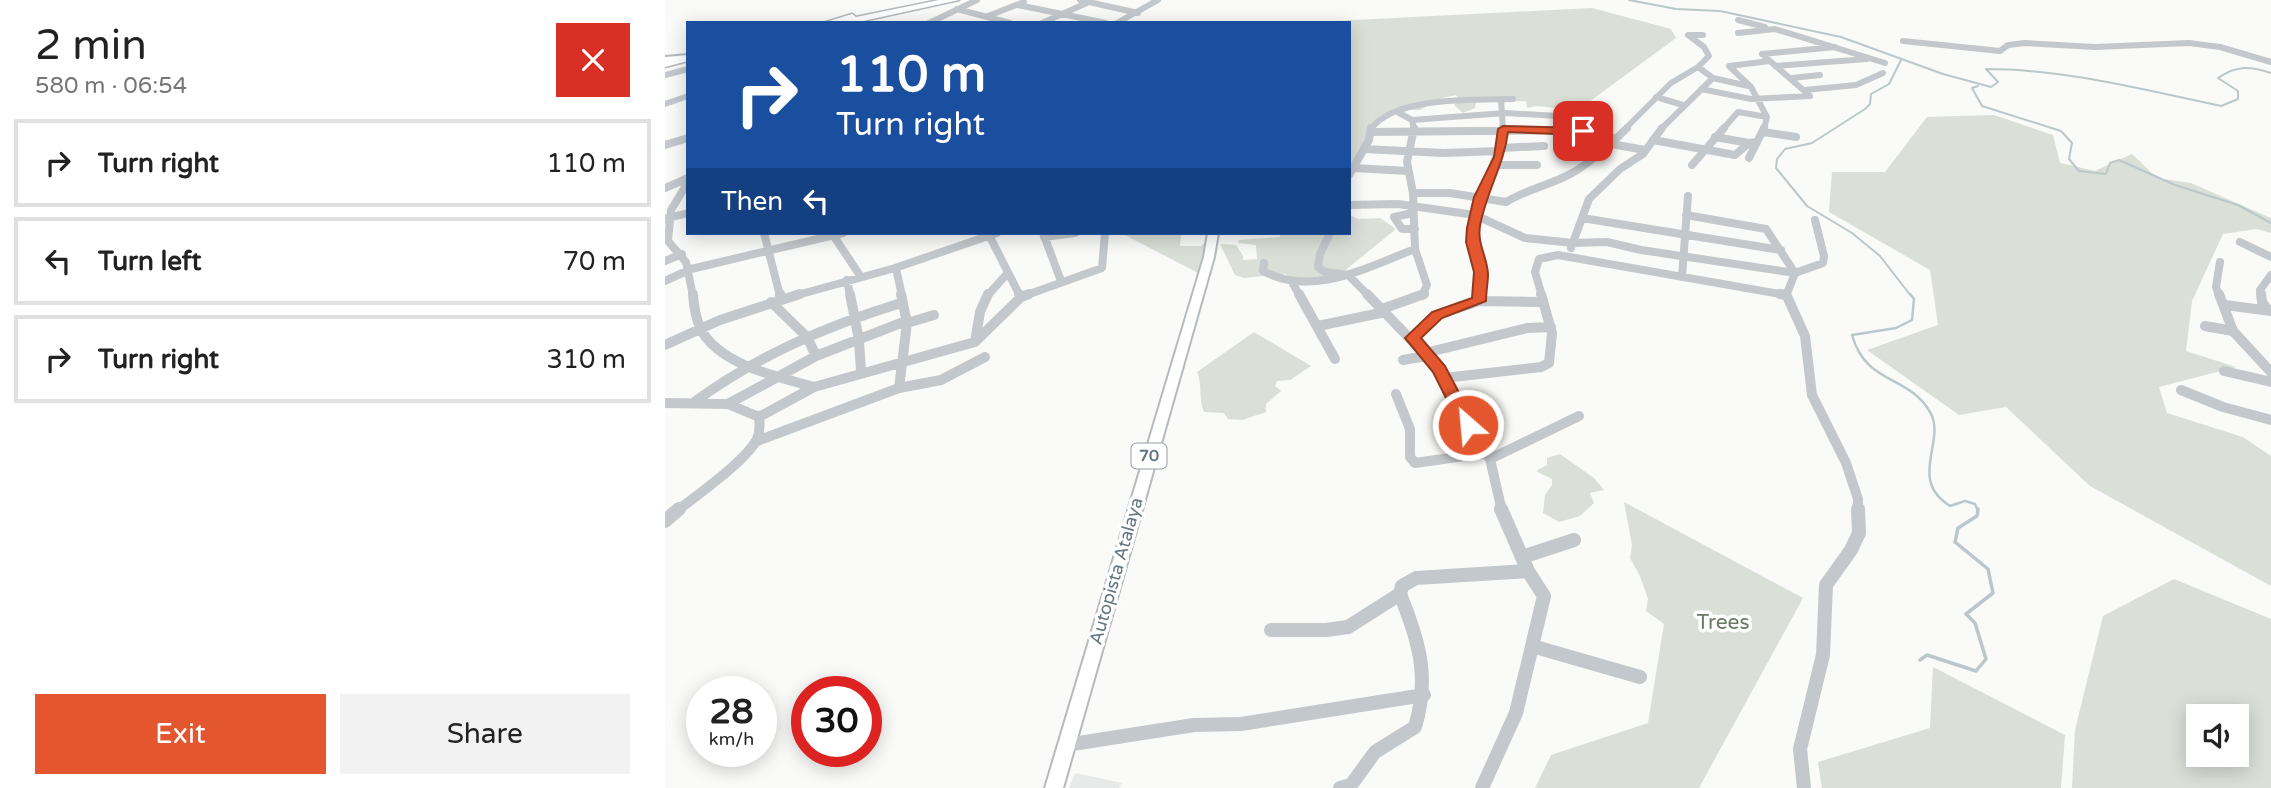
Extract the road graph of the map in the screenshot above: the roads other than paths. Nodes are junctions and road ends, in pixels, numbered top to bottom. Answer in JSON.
{"nodes":[{"id":1,"x":924,"y":0,"type":"edge"},
{"id":2,"x":977,"y":0,"type":"edge"},
{"id":3,"x":1029,"y":0,"type":"edge"},
{"id":4,"x":1080,"y":0,"type":"edge"},
{"id":5,"x":1158,"y":0,"type":"edge"},
{"id":6,"x":1092,"y":1,"type":"edge"},
{"id":7,"x":954,"y":2,"type":"edge"},
{"id":8,"x":1018,"y":5,"type":"junction"},
{"id":9,"x":909,"y":7,"type":"junction"},
{"id":10,"x":889,"y":12,"type":"junction"},
{"id":11,"x":1138,"y":13,"type":"junction"},
{"id":12,"x":1065,"y":14,"type":"junction"},
{"id":13,"x":988,"y":16,"type":"junction"},
{"id":14,"x":1738,"y":20,"type":"dead end"},
{"id":15,"x":838,"y":21,"type":"edge"},
{"id":16,"x":851,"y":21,"type":"edge"},
{"id":17,"x":861,"y":21,"type":"edge"},
{"id":18,"x":931,"y":21,"type":"edge"},
{"id":19,"x":1004,"y":21,"type":"edge"},
{"id":20,"x":1047,"y":21,"type":"edge"},
{"id":21,"x":1097,"y":21,"type":"edge"},
{"id":22,"x":1121,"y":21,"type":"edge"},
{"id":23,"x":1775,"y":29,"type":"junction"},
{"id":24,"x":1738,"y":33,"type":"dead end"},
{"id":25,"x":1703,"y":35,"type":"dead end"},
{"id":26,"x":1903,"y":41,"type":"dead end"},
{"id":27,"x":1839,"y":47,"type":"junction"},
{"id":28,"x":686,"y":58,"type":"edge"},
{"id":29,"x":1874,"y":59,"type":"junction"},
{"id":30,"x":665,"y":61,"type":"edge"},
{"id":31,"x":2271,"y":62,"type":"edge"},
{"id":32,"x":1772,"y":63,"type":"junction"},
{"id":33,"x":1885,"y":64,"type":"dead end"},
{"id":34,"x":1698,"y":68,"type":"junction"},
{"id":35,"x":686,"y":70,"type":"edge"},
{"id":36,"x":1883,"y":73,"type":"dead end"},
{"id":37,"x":665,"y":75,"type":"edge"},
{"id":38,"x":1820,"y":75,"type":"dead end"},
{"id":39,"x":1713,"y":78,"type":"junction"},
{"id":40,"x":1792,"y":79,"type":"junction"},
{"id":41,"x":1751,"y":87,"type":"junction"},
{"id":42,"x":1701,"y":89,"type":"junction"},
{"id":43,"x":1805,"y":90,"type":"junction"},
{"id":44,"x":686,"y":97,"type":"edge"},
{"id":45,"x":1656,"y":97,"type":"junction"},
{"id":46,"x":1501,"y":99,"type":"junction"},
{"id":47,"x":1513,"y":99,"type":"dead end"},
{"id":48,"x":1760,"y":99,"type":"junction"},
{"id":49,"x":677,"y":100,"type":"junction"},
{"id":50,"x":686,"y":102,"type":"edge"},
{"id":51,"x":665,"y":104,"type":"edge"},
{"id":52,"x":1683,"y":105,"type":"junction"},
{"id":53,"x":1399,"y":113,"type":"junction"},
{"id":54,"x":1505,"y":113,"type":"junction"},
{"id":55,"x":1576,"y":117,"type":"dead end"},
{"id":56,"x":1767,"y":117,"type":"junction"},
{"id":57,"x":1412,"y":120,"type":"junction"},
{"id":58,"x":1503,"y":129,"type":"junction"},
{"id":59,"x":1370,"y":132,"type":"junction"},
{"id":60,"x":1415,"y":132,"type":"junction"},
{"id":61,"x":1763,"y":132,"type":"junction"},
{"id":62,"x":1715,"y":137,"type":"junction"},
{"id":63,"x":1796,"y":137,"type":"dead end"},
{"id":64,"x":686,"y":139,"type":"edge"},
{"id":65,"x":1653,"y":140,"type":"junction"},
{"id":66,"x":677,"y":141,"type":"junction"},
{"id":67,"x":1613,"y":141,"type":"junction"},
{"id":68,"x":1753,"y":143,"type":"junction"},
{"id":69,"x":1575,"y":144,"type":"dead end"},
{"id":70,"x":665,"y":145,"type":"edge"},
{"id":71,"x":1544,"y":146,"type":"dead end"},
{"id":72,"x":686,"y":148,"type":"edge"},
{"id":73,"x":1364,"y":149,"type":"junction"},
{"id":74,"x":1500,"y":149,"type":"junction"},
{"id":75,"x":1645,"y":150,"type":"junction"},
{"id":76,"x":1704,"y":150,"type":"junction"},
{"id":77,"x":1409,"y":151,"type":"junction"},
{"id":78,"x":1602,"y":151,"type":"junction"},
{"id":79,"x":1749,"y":158,"type":"dead end"},
{"id":80,"x":1537,"y":164,"type":"dead end"},
{"id":81,"x":1493,"y":165,"type":"junction"},
{"id":82,"x":1692,"y":165,"type":"dead end"},
{"id":83,"x":1351,"y":171,"type":"edge"},
{"id":84,"x":1408,"y":171,"type":"junction"},
{"id":85,"x":686,"y":181,"type":"edge"},
{"id":86,"x":686,"y":183,"type":"edge"},
{"id":87,"x":665,"y":188,"type":"edge"},
{"id":88,"x":1413,"y":193,"type":"junction"},
{"id":89,"x":1688,"y":196,"type":"dead end"},
{"id":90,"x":1480,"y":197,"type":"junction"},
{"id":91,"x":1351,"y":205,"type":"edge"},
{"id":92,"x":1413,"y":209,"type":"junction"},
{"id":93,"x":686,"y":214,"type":"edge"},
{"id":94,"x":1475,"y":215,"type":"junction"},
{"id":95,"x":1686,"y":215,"type":"junction"},
{"id":96,"x":1582,"y":218,"type":"junction"},
{"id":97,"x":666,"y":219,"type":"edge"},
{"id":98,"x":1815,"y":220,"type":"dead end"},
{"id":99,"x":1415,"y":229,"type":"junction"},
{"id":100,"x":765,"y":235,"type":"edge"},
{"id":101,"x":829,"y":235,"type":"edge"},
{"id":102,"x":834,"y":235,"type":"edge"},
{"id":103,"x":986,"y":235,"type":"edge"},
{"id":104,"x":992,"y":235,"type":"edge"},
{"id":105,"x":1044,"y":235,"type":"edge"},
{"id":106,"x":1105,"y":235,"type":"edge"},
{"id":107,"x":1213,"y":235,"type":"edge"},
{"id":108,"x":1329,"y":235,"type":"edge"},
{"id":109,"x":1685,"y":235,"type":"junction"},
{"id":110,"x":2240,"y":242,"type":"dead end"},
{"id":111,"x":1573,"y":243,"type":"junction"},
{"id":112,"x":1415,"y":248,"type":"junction"},
{"id":113,"x":771,"y":249,"type":"junction"},
{"id":114,"x":1781,"y":250,"type":"junction"},
{"id":115,"x":682,"y":254,"type":"junction"},
{"id":116,"x":1569,"y":254,"type":"junction"},
{"id":117,"x":1684,"y":256,"type":"junction"},
{"id":118,"x":2271,"y":257,"type":"edge"},
{"id":119,"x":665,"y":261,"type":"edge"},
{"id":120,"x":2220,"y":262,"type":"dead end"},
{"id":121,"x":1264,"y":263,"type":"dead end"},
{"id":122,"x":896,"y":268,"type":"junction"},
{"id":123,"x":691,"y":269,"type":"junction"},
{"id":124,"x":1795,"y":274,"type":"junction"},
{"id":125,"x":1006,"y":275,"type":"junction"},
{"id":126,"x":1348,"y":275,"type":"junction"},
{"id":127,"x":2271,"y":275,"type":"edge"},
{"id":128,"x":861,"y":277,"type":"junction"},
{"id":129,"x":1682,"y":277,"type":"junction"},
{"id":130,"x":847,"y":280,"type":"junction"},
{"id":131,"x":665,"y":281,"type":"edge"},
{"id":132,"x":1061,"y":281,"type":"junction"},
{"id":133,"x":1293,"y":284,"type":"junction"},
{"id":134,"x":665,"y":288,"type":"edge"},
{"id":135,"x":1786,"y":295,"type":"junction"},
{"id":136,"x":1021,"y":297,"type":"junction"},
{"id":137,"x":776,"y":300,"type":"junction"},
{"id":138,"x":1479,"y":301,"type":"junction"},
{"id":139,"x":1542,"y":302,"type":"junction"},
{"id":140,"x":901,"y":303,"type":"junction"},
{"id":141,"x":2225,"y":305,"type":"junction"},
{"id":142,"x":1383,"y":310,"type":"junction"},
{"id":143,"x":2269,"y":311,"type":"edge"},
{"id":144,"x":934,"y":315,"type":"dead end"},
{"id":145,"x":853,"y":317,"type":"junction"},
{"id":146,"x":907,"y":322,"type":"junction"},
{"id":147,"x":2205,"y":326,"type":"dead end"},
{"id":148,"x":699,"y":327,"type":"junction"},
{"id":149,"x":1318,"y":327,"type":"junction"},
{"id":150,"x":1551,"y":327,"type":"junction"},
{"id":151,"x":2233,"y":331,"type":"junction"},
{"id":152,"x":807,"y":337,"type":"junction"},
{"id":153,"x":1412,"y":338,"type":"junction"},
{"id":154,"x":859,"y":340,"type":"junction"},
{"id":155,"x":975,"y":342,"type":"junction"},
{"id":156,"x":665,"y":345,"type":"edge"},
{"id":157,"x":1426,"y":354,"type":"junction"},
{"id":158,"x":816,"y":356,"type":"junction"},
{"id":159,"x":985,"y":357,"type":"dead end"},
{"id":160,"x":1335,"y":359,"type":"dead end"},
{"id":161,"x":1403,"y":360,"type":"dead end"},
{"id":162,"x":901,"y":363,"type":"junction"},
{"id":163,"x":747,"y":366,"type":"junction"},
{"id":164,"x":2224,"y":371,"type":"dead end"},
{"id":165,"x":861,"y":372,"type":"junction"},
{"id":166,"x":2271,"y":372,"type":"edge"},
{"id":167,"x":777,"y":376,"type":"junction"},
{"id":168,"x":1444,"y":379,"type":"junction"},
{"id":169,"x":2271,"y":382,"type":"edge"},
{"id":170,"x":814,"y":387,"type":"junction"},
{"id":171,"x":899,"y":388,"type":"junction"},
{"id":172,"x":2181,"y":390,"type":"dead end"},
{"id":173,"x":1396,"y":394,"type":"dead end"},
{"id":174,"x":665,"y":403,"type":"edge"},
{"id":175,"x":693,"y":403,"type":"junction"},
{"id":176,"x":728,"y":404,"type":"junction"},
{"id":177,"x":759,"y":416,"type":"junction"},
{"id":178,"x":1580,"y":416,"type":"dead end"},
{"id":179,"x":2271,"y":420,"type":"edge"},
{"id":180,"x":757,"y":441,"type":"junction"},
{"id":181,"x":1488,"y":456,"type":"junction"},
{"id":182,"x":665,"y":521,"type":"edge"},
{"id":183,"x":1574,"y":540,"type":"dead end"},
{"id":184,"x":1522,"y":557,"type":"junction"},
{"id":185,"x":1528,"y":571,"type":"junction"},
{"id":186,"x":1400,"y":594,"type":"junction"},
{"id":187,"x":1271,"y":630,"type":"dead end"},
{"id":188,"x":1532,"y":646,"type":"junction"},
{"id":189,"x":1640,"y":677,"type":"dead end"},
{"id":190,"x":1424,"y":695,"type":"junction"},
{"id":191,"x":1066,"y":745,"type":"junction"},
{"id":192,"x":1054,"y":788,"type":"edge"},
{"id":193,"x":1340,"y":788,"type":"edge"},
{"id":194,"x":1482,"y":788,"type":"edge"},
{"id":195,"x":1804,"y":788,"type":"edge"}],
"edges":[{"from":1,"to":9,"type":"highway"},
{"from":2,"to":7,"type":"street"},
{"from":3,"to":8,"type":"street"},
{"from":4,"to":6,"type":"street"},
{"from":5,"to":11,"type":"street"},
{"from":6,"to":11,"type":"street"},
{"from":6,"to":12,"type":"street"},
{"from":7,"to":9,"type":"highway"},
{"from":7,"to":13,"type":"street"},
{"from":7,"to":18,"type":"street"},
{"from":8,"to":12,"type":"street"},
{"from":8,"to":13,"type":"street"},
{"from":9,"to":10,"type":"highway"},
{"from":10,"to":15,"type":"highway"},
{"from":10,"to":16,"type":"highway"},
{"from":10,"to":17,"type":"highway"},
{"from":11,"to":22,"type":"street"},
{"from":12,"to":20,"type":"street"},
{"from":12,"to":21,"type":"street"},
{"from":13,"to":19,"type":"street"},
{"from":14,"to":23,"type":"street"},
{"from":23,"to":24,"type":"street"},
{"from":23,"to":27,"type":"street"},
{"from":25,"to":34,"type":"street"},
{"from":26,"to":31,"type":"street"},
{"from":27,"to":29,"type":"street"},
{"from":27,"to":32,"type":"street"},
{"from":28,"to":30,"type":"highway"},
{"from":29,"to":32,"type":"street"},
{"from":29,"to":33,"type":"street"},
{"from":32,"to":40,"type":"street"},
{"from":32,"to":41,"type":"street"},
{"from":34,"to":39,"type":"street"},
{"from":34,"to":45,"type":"street"},
{"from":35,"to":37,"type":"street"},
{"from":36,"to":43,"type":"street"},
{"from":38,"to":40,"type":"street"},
{"from":39,"to":41,"type":"street"},
{"from":39,"to":42,"type":"street"},
{"from":40,"to":43,"type":"street"},
{"from":41,"to":48,"type":"street"},
{"from":42,"to":48,"type":"street"},
{"from":42,"to":52,"type":"street"},
{"from":43,"to":48,"type":"street"},
{"from":44,"to":49,"type":"street"},
{"from":45,"to":52,"type":"street"},
{"from":45,"to":67,"type":"street"},
{"from":46,"to":47,"type":"street"},
{"from":46,"to":53,"type":"street"},
{"from":46,"to":54,"type":"street"},
{"from":48,"to":56,"type":"street"},
{"from":49,"to":50,"type":"street"},
{"from":49,"to":51,"type":"street"},
{"from":52,"to":65,"type":"street"},
{"from":53,"to":57,"type":"street"},
{"from":53,"to":59,"type":"street"},
{"from":54,"to":55,"type":"street"},
{"from":54,"to":57,"type":"street"},
{"from":54,"to":58,"type":"street"},
{"from":56,"to":61,"type":"street"},
{"from":56,"to":62,"type":"street"},
{"from":57,"to":60,"type":"street"},
{"from":58,"to":60,"type":"street"},
{"from":58,"to":67,"type":"street"},
{"from":58,"to":74,"type":"street"},
{"from":59,"to":60,"type":"street"},
{"from":59,"to":73,"type":"street"},
{"from":60,"to":77,"type":"street"},
{"from":61,"to":63,"type":"street"},
{"from":61,"to":68,"type":"street"},
{"from":62,"to":68,"type":"street"},
{"from":62,"to":76,"type":"street"},
{"from":64,"to":66,"type":"street"},
{"from":65,"to":75,"type":"street"},
{"from":65,"to":76,"type":"street"},
{"from":66,"to":70,"type":"street"},
{"from":66,"to":72,"type":"street"},
{"from":67,"to":75,"type":"street"},
{"from":67,"to":78,"type":"street"},
{"from":68,"to":76,"type":"street"},
{"from":68,"to":79,"type":"street"},
{"from":69,"to":78,"type":"street"},
{"from":71,"to":74,"type":"street"},
{"from":73,"to":77,"type":"street"},
{"from":73,"to":83,"type":"street"},
{"from":74,"to":77,"type":"street"},
{"from":74,"to":81,"type":"street"},
{"from":75,"to":96,"type":"street"},
{"from":76,"to":82,"type":"street"},
{"from":77,"to":84,"type":"street"},
{"from":78,"to":90,"type":"street"},
{"from":80,"to":81,"type":"street"},
{"from":81,"to":90,"type":"street"},
{"from":83,"to":84,"type":"street"},
{"from":84,"to":88,"type":"street"},
{"from":85,"to":87,"type":"street"},
{"from":86,"to":97,"type":"street"},
{"from":88,"to":90,"type":"street"},
{"from":88,"to":92,"type":"street"},
{"from":89,"to":95,"type":"street"},
{"from":90,"to":94,"type":"street"},
{"from":91,"to":92,"type":"street"},
{"from":92,"to":94,"type":"street"},
{"from":92,"to":99,"type":"street"},
{"from":92,"to":99,"type":"street"},
{"from":93,"to":97,"type":"street"},
{"from":94,"to":111,"type":"street"},
{"from":94,"to":138,"type":"street"},
{"from":95,"to":109,"type":"street"},
{"from":95,"to":114,"type":"street"},
{"from":96,"to":109,"type":"street"},
{"from":96,"to":111,"type":"street"},
{"from":97,"to":115,"type":"street"},
{"from":98,"to":124,"type":"street"},
{"from":99,"to":112,"type":"street"},
{"from":100,"to":113,"type":"street"},
{"from":101,"to":113,"type":"street"},
{"from":102,"to":128,"type":"street"},
{"from":103,"to":122,"type":"street"},
{"from":104,"to":125,"type":"street"},
{"from":105,"to":132,"type":"street"},
{"from":106,"to":132,"type":"street"},
{"from":107,"to":191,"type":"main road","name":"Autopista Atalaya","number":"70"},
{"from":108,"to":126,"type":"street"},
{"from":109,"to":114,"type":"street"},
{"from":109,"to":117,"type":"street"},
{"from":110,"to":118,"type":"street"},
{"from":111,"to":116,"type":"street"},
{"from":111,"to":117,"type":"street"},
{"from":112,"to":126,"type":"street"},
{"from":112,"to":142,"type":"street"},
{"from":113,"to":123,"type":"street"},
{"from":113,"to":137,"type":"street"},
{"from":114,"to":124,"type":"street"},
{"from":115,"to":119,"type":"street"},
{"from":115,"to":123,"type":"street"},
{"from":116,"to":129,"type":"street"},
{"from":116,"to":139,"type":"street"},
{"from":117,"to":124,"type":"street"},
{"from":117,"to":129,"type":"street"},
{"from":120,"to":141,"type":"street"},
{"from":121,"to":133,"type":"street"},
{"from":122,"to":128,"type":"street"},
{"from":122,"to":140,"type":"street"},
{"from":123,"to":131,"type":"street"},
{"from":123,"to":134,"type":"street"},
{"from":123,"to":148,"type":"street"},
{"from":124,"to":135,"type":"street"},
{"from":125,"to":136,"type":"street"},
{"from":125,"to":155,"type":"street"},
{"from":126,"to":133,"type":"street"},
{"from":126,"to":142,"type":"street"},
{"from":127,"to":143,"type":"street"},
{"from":128,"to":130,"type":"street"},
{"from":129,"to":135,"type":"street"},
{"from":130,"to":137,"type":"street"},
{"from":130,"to":145,"type":"street"},
{"from":132,"to":136,"type":"street"},
{"from":133,"to":149,"type":"street"},
{"from":135,"to":195,"type":"street"},
{"from":136,"to":155,"type":"street"},
{"from":137,"to":148,"type":"street"},
{"from":137,"to":152,"type":"street"},
{"from":138,"to":139,"type":"street"},
{"from":138,"to":153,"type":"street"},
{"from":139,"to":150,"type":"street"},
{"from":140,"to":145,"type":"street"},
{"from":140,"to":146,"type":"street"},
{"from":141,"to":143,"type":"street"},
{"from":141,"to":151,"type":"street"},
{"from":142,"to":149,"type":"street"},
{"from":142,"to":153,"type":"street"},
{"from":144,"to":146,"type":"street"},
{"from":145,"to":152,"type":"street"},
{"from":145,"to":154,"type":"street"},
{"from":146,"to":154,"type":"street"},
{"from":146,"to":162,"type":"street"},
{"from":147,"to":151,"type":"street"},
{"from":148,"to":156,"type":"street"},
{"from":148,"to":163,"type":"street"},
{"from":149,"to":160,"type":"street"},
{"from":150,"to":157,"type":"street"},
{"from":150,"to":168,"type":"street"},
{"from":151,"to":166,"type":"street"},
{"from":152,"to":158,"type":"street"},
{"from":152,"to":163,"type":"street"},
{"from":153,"to":157,"type":"street"},
{"from":154,"to":158,"type":"street"},
{"from":154,"to":165,"type":"street"},
{"from":155,"to":162,"type":"street"},
{"from":157,"to":161,"type":"street"},
{"from":157,"to":168,"type":"street"},
{"from":158,"to":167,"type":"street"},
{"from":159,"to":171,"type":"street"},
{"from":162,"to":165,"type":"street"},
{"from":162,"to":171,"type":"street"},
{"from":163,"to":167,"type":"street"},
{"from":163,"to":175,"type":"street"},
{"from":164,"to":169,"type":"street"},
{"from":165,"to":170,"type":"street"},
{"from":167,"to":170,"type":"street"},
{"from":167,"to":176,"type":"street"},
{"from":168,"to":181,"type":"street"},
{"from":170,"to":177,"type":"street"},
{"from":171,"to":180,"type":"street"},
{"from":172,"to":179,"type":"street"},
{"from":173,"to":181,"type":"street"},
{"from":174,"to":175,"type":"street"},
{"from":175,"to":176,"type":"street"},
{"from":176,"to":177,"type":"street"},
{"from":177,"to":180,"type":"street"},
{"from":178,"to":181,"type":"street"},
{"from":180,"to":182,"type":"street"},
{"from":181,"to":184,"type":"street"},
{"from":183,"to":184,"type":"street"},
{"from":184,"to":185,"type":"street"},
{"from":185,"to":186,"type":"street"},
{"from":185,"to":188,"type":"street"},
{"from":186,"to":187,"type":"street"},
{"from":186,"to":190,"type":"street"},
{"from":188,"to":189,"type":"street"},
{"from":188,"to":194,"type":"street"},
{"from":190,"to":191,"type":"street"},
{"from":190,"to":193,"type":"street"},
{"from":191,"to":192,"type":"main road","name":"Autopista Atalaya","number":"70"}]}
